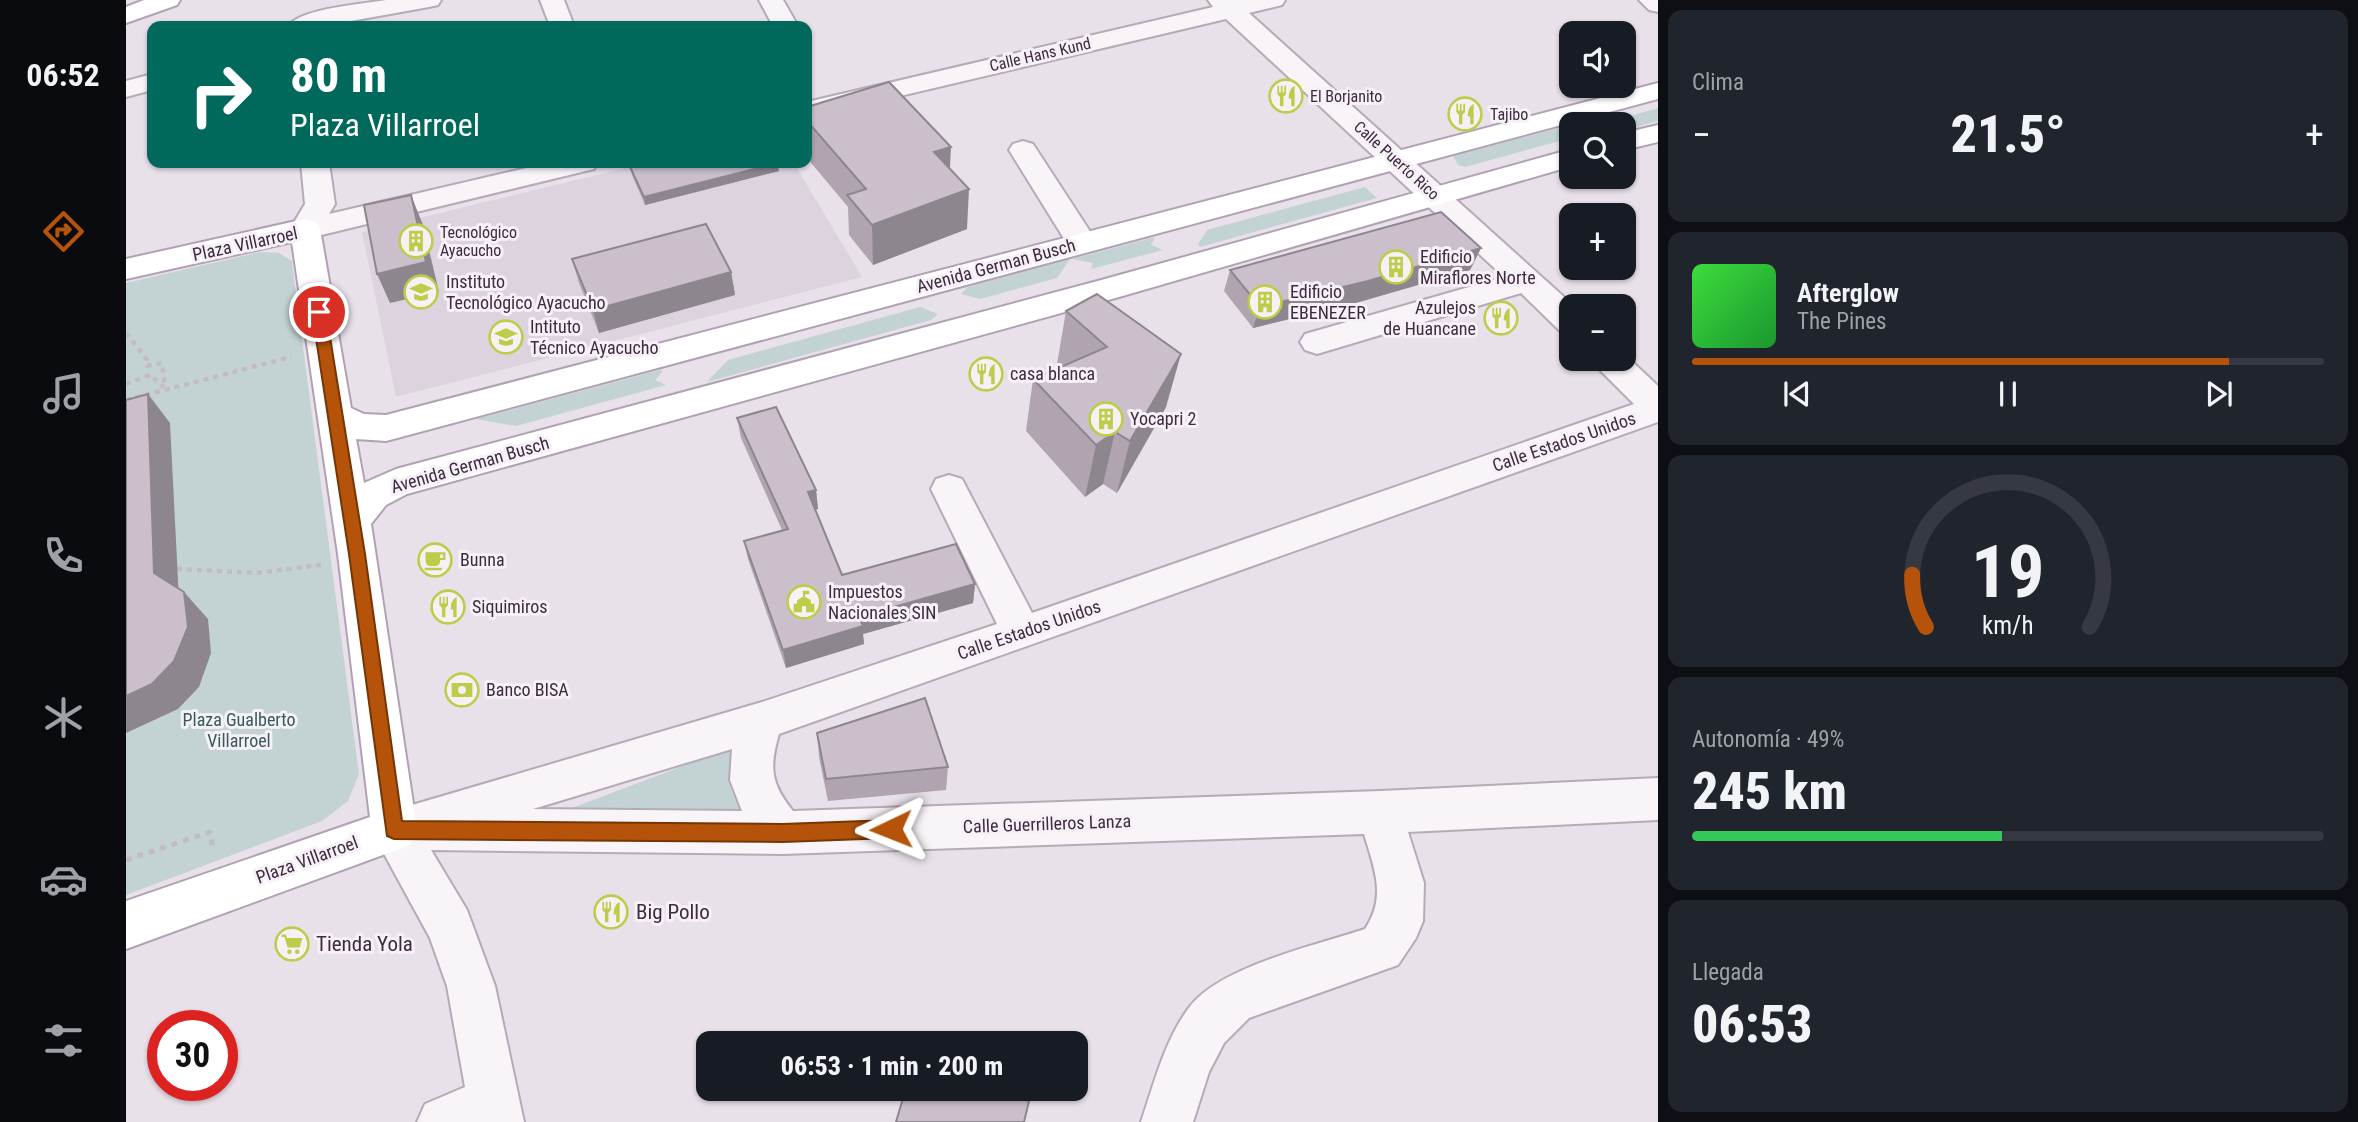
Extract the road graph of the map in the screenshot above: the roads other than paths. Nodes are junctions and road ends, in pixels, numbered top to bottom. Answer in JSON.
{"nodes":[{"id":1,"x":168,"y":0,"type":"edge"},
{"id":2,"x":429,"y":0,"type":"edge"},
{"id":3,"x":552,"y":0,"type":"edge"},
{"id":4,"x":771,"y":0,"type":"edge"},
{"id":5,"x":1273,"y":0,"type":"edge"},
{"id":6,"x":1651,"y":0,"type":"edge"},
{"id":7,"x":1226,"y":4,"type":"edge"},
{"id":8,"x":1658,"y":5,"type":"edge"},
{"id":9,"x":126,"y":15,"type":"edge"},
{"id":10,"x":313,"y":21,"type":"edge"},
{"id":11,"x":560,"y":21,"type":"edge"},
{"id":12,"x":782,"y":21,"type":"edge"},
{"id":13,"x":147,"y":83,"type":"edge"},
{"id":14,"x":126,"y":89,"type":"edge"},
{"id":15,"x":1658,"y":91,"type":"edge"},
{"id":16,"x":812,"y":101,"type":"edge"},
{"id":17,"x":1658,"y":133,"type":"edge"},
{"id":18,"x":1636,"y":139,"type":"edge"},
{"id":19,"x":1023,"y":150,"type":"dead end"},
{"id":20,"x":1397,"y":160,"type":"junction"},
{"id":21,"x":1559,"y":160,"type":"edge"},
{"id":22,"x":316,"y":168,"type":"edge"},
{"id":23,"x":563,"y":168,"type":"edge"},
{"id":24,"x":1434,"y":194,"type":"junction"},
{"id":25,"x":305,"y":229,"type":"junction"},
{"id":26,"x":1083,"y":243,"type":"junction"},
{"id":27,"x":126,"y":269,"type":"edge"},
{"id":28,"x":1527,"y":281,"type":"junction"},
{"id":29,"x":1559,"y":311,"type":"edge"},
{"id":30,"x":1317,"y":342,"type":"dead end"},
{"id":31,"x":1621,"y":371,"type":"edge"},
{"id":32,"x":1658,"y":408,"type":"edge"},
{"id":33,"x":335,"y":415,"type":"junction"},
{"id":34,"x":949,"y":489,"type":"dead end"},
{"id":35,"x":351,"y":522,"type":"junction"},
{"id":36,"x":1022,"y":633,"type":"junction"},
{"id":37,"x":762,"y":720,"type":"junction"},
{"id":38,"x":1658,"y":799,"type":"edge"},
{"id":39,"x":1380,"y":812,"type":"junction"},
{"id":40,"x":394,"y":830,"type":"junction"},
{"id":41,"x":783,"y":833,"type":"junction"},
{"id":42,"x":126,"y":925,"type":"edge"},
{"id":43,"x":497,"y":1112,"type":"edge"},
{"id":44,"x":443,"y":1122,"type":"edge"},
{"id":45,"x":1167,"y":1122,"type":"edge"}],
"edges":[{"from":1,"to":9,"type":"main road"},
{"from":2,"to":10,"type":"street"},
{"from":3,"to":11,"type":"street"},
{"from":4,"to":12,"type":"street"},
{"from":5,"to":7,"type":"street","name":"Calle Hans Kund"},
{"from":6,"to":8,"type":"street"},
{"from":7,"to":16,"type":"street","name":"Calle Hans Kund"},
{"from":7,"to":20,"type":"street","name":"Calle Puerto Rico"},
{"from":13,"to":14,"type":"street"},
{"from":15,"to":20,"type":"main road","name":"Avenida German Busch"},
{"from":17,"to":18,"type":"main road"},
{"from":19,"to":26,"type":"street"},
{"from":20,"to":24,"type":"street","name":"Calle Puerto Rico"},
{"from":20,"to":26,"type":"main road","name":"Avenida German Busch"},
{"from":21,"to":24,"type":"main road","name":"Avenida German Busch"},
{"from":22,"to":25,"type":"street"},
{"from":23,"to":25,"type":"street"},
{"from":24,"to":28,"type":"street","name":"Calle Puerto Rico"},
{"from":24,"to":35,"type":"main road","name":"Avenida German Busch"},
{"from":25,"to":27,"type":"main road","name":"Plaza Villarroel"},
{"from":25,"to":33,"type":"main road","name":"Plaza Villarroel"},
{"from":26,"to":33,"type":"main road","name":"Avenida German Busch"},
{"from":28,"to":29,"type":"street","name":"Calle Puerto Rico"},
{"from":28,"to":30,"type":"street"},
{"from":31,"to":32,"type":"street"},
{"from":32,"to":36,"type":"street","name":"Calle Estados Unidos"},
{"from":33,"to":35,"type":"main road","name":"Plaza Villarroel"},
{"from":34,"to":36,"type":"street"},
{"from":35,"to":40,"type":"main road"},
{"from":36,"to":37,"type":"street","name":"Calle Estados Unidos"},
{"from":37,"to":40,"type":"street","name":"Calle Estados Unidos"},
{"from":37,"to":41,"type":"street"},
{"from":38,"to":39,"type":"street","name":"Calle Guerrilleros Lanza"},
{"from":39,"to":41,"type":"street","name":"Calle Guerrilleros Lanza"},
{"from":39,"to":45,"type":"street"},
{"from":40,"to":41,"type":"street","name":"Calle Guerrilleros Lanza"},
{"from":40,"to":42,"type":"main road","name":"Plaza Villarroel"},
{"from":40,"to":43,"type":"street"},
{"from":43,"to":44,"type":"street"}]}
